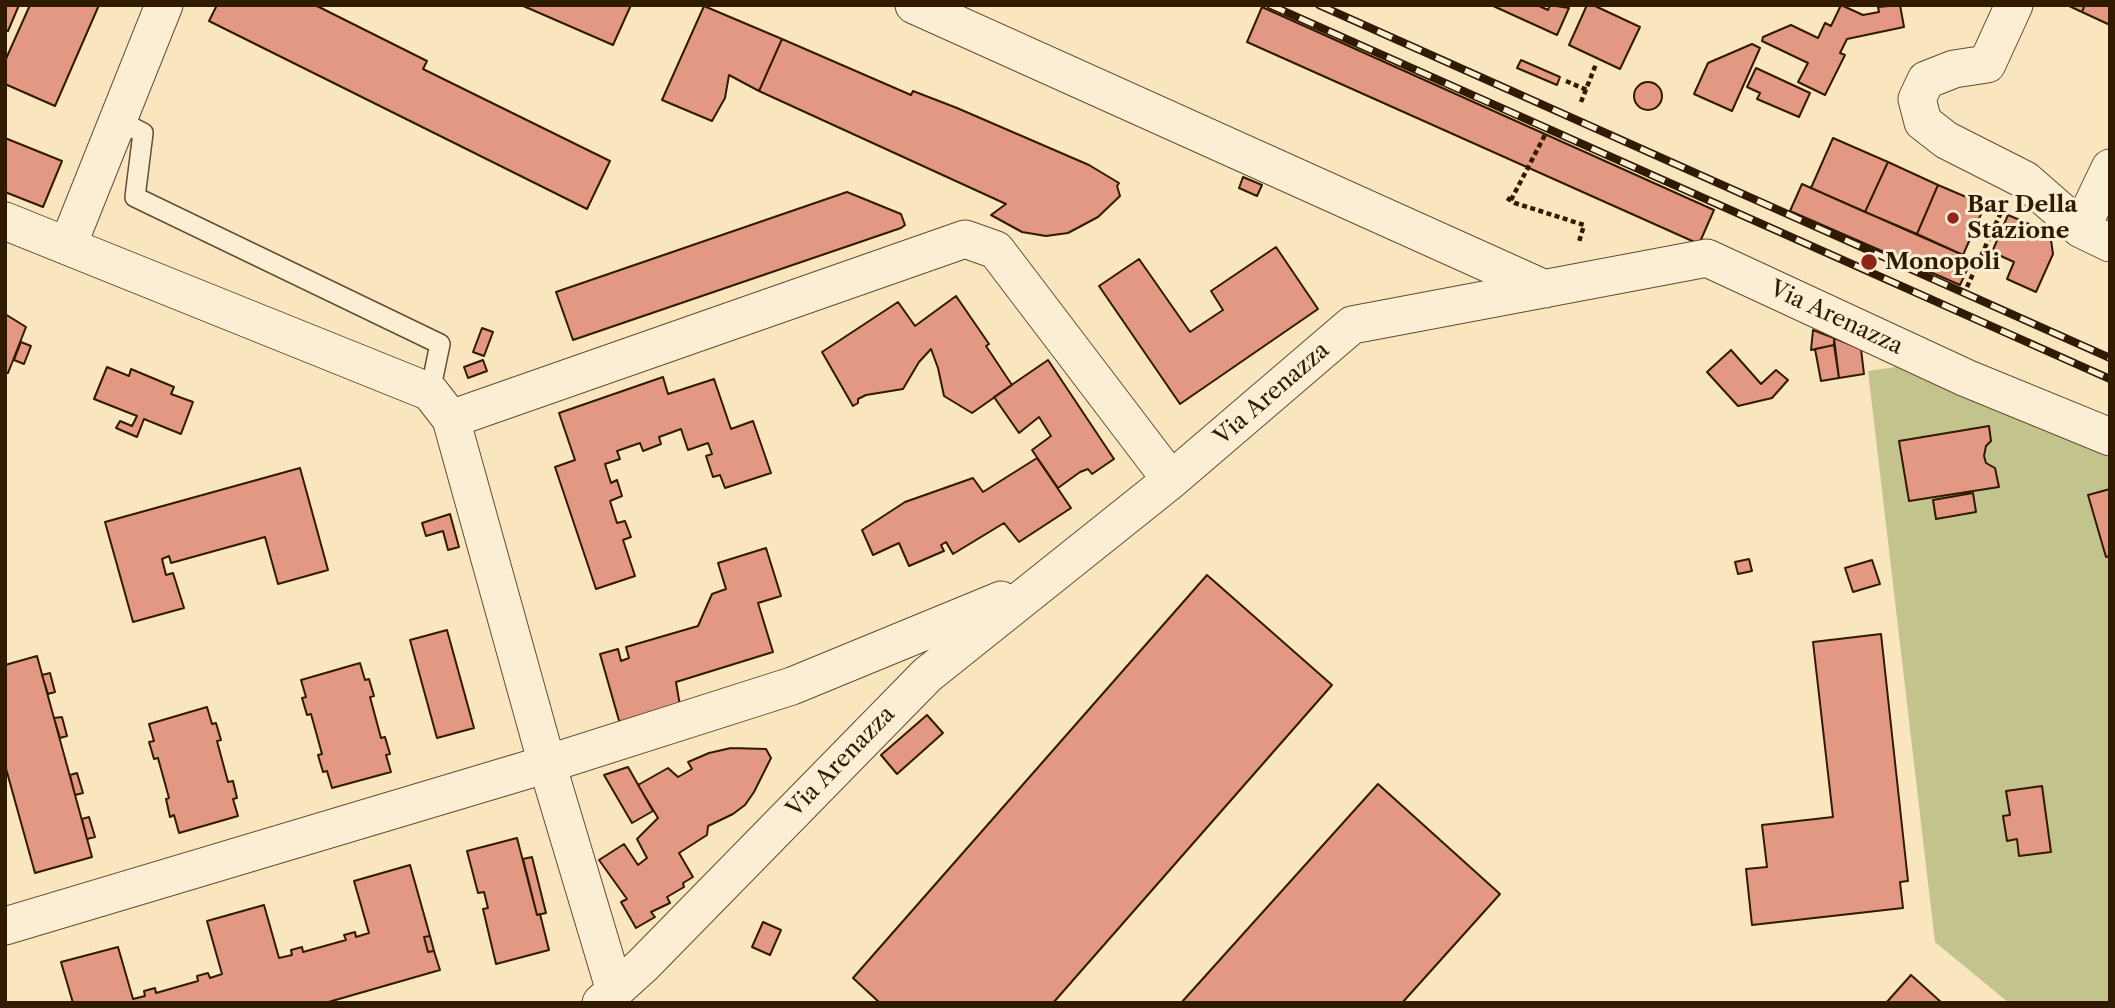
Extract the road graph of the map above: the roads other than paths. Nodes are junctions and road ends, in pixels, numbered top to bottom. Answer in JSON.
{"nodes":[{"id":1,"x":164,"y":5,"type":"edge"},
{"id":2,"x":914,"y":5,"type":"edge"},
{"id":3,"x":2014,"y":5,"type":"edge"},
{"id":4,"x":118,"y":120,"type":"junction"},
{"id":5,"x":2110,"y":168,"type":"edge"},
{"id":6,"x":5,"y":221,"type":"edge"},
{"id":7,"x":2096,"y":236,"type":"edge"},
{"id":8,"x":68,"y":245,"type":"junction"},
{"id":9,"x":1545,"y":289,"type":"junction"},
{"id":10,"x":440,"y":406,"type":"junction"},
{"id":11,"x":2110,"y":437,"type":"edge"},
{"id":12,"x":1171,"y":480,"type":"junction"},
{"id":13,"x":1040,"y":584,"type":"junction"},
{"id":14,"x":547,"y":764,"type":"junction"},
{"id":15,"x":5,"y":926,"type":"edge"},
{"id":16,"x":608,"y":997,"type":"edge"}],
"edges":[{"from":1,"to":4,"type":"street"},
{"from":2,"to":9,"type":"street"},
{"from":3,"to":7,"type":"street"},
{"from":4,"to":8,"type":"street"},
{"from":4,"to":10,"type":"lane"},
{"from":5,"to":7,"type":"street"},
{"from":6,"to":8,"type":"street"},
{"from":8,"to":10,"type":"street"},
{"from":9,"to":11,"type":"street","name":"Via Arenazza"},
{"from":9,"to":12,"type":"street","name":"Via Arenazza"},
{"from":10,"to":12,"type":"street"},
{"from":10,"to":14,"type":"street"},
{"from":12,"to":13,"type":"street","name":"Via Arenazza"},
{"from":13,"to":14,"type":"street"},
{"from":13,"to":16,"type":"street","name":"Via Arenazza"},
{"from":14,"to":15,"type":"street"},
{"from":14,"to":16,"type":"street"}]}
